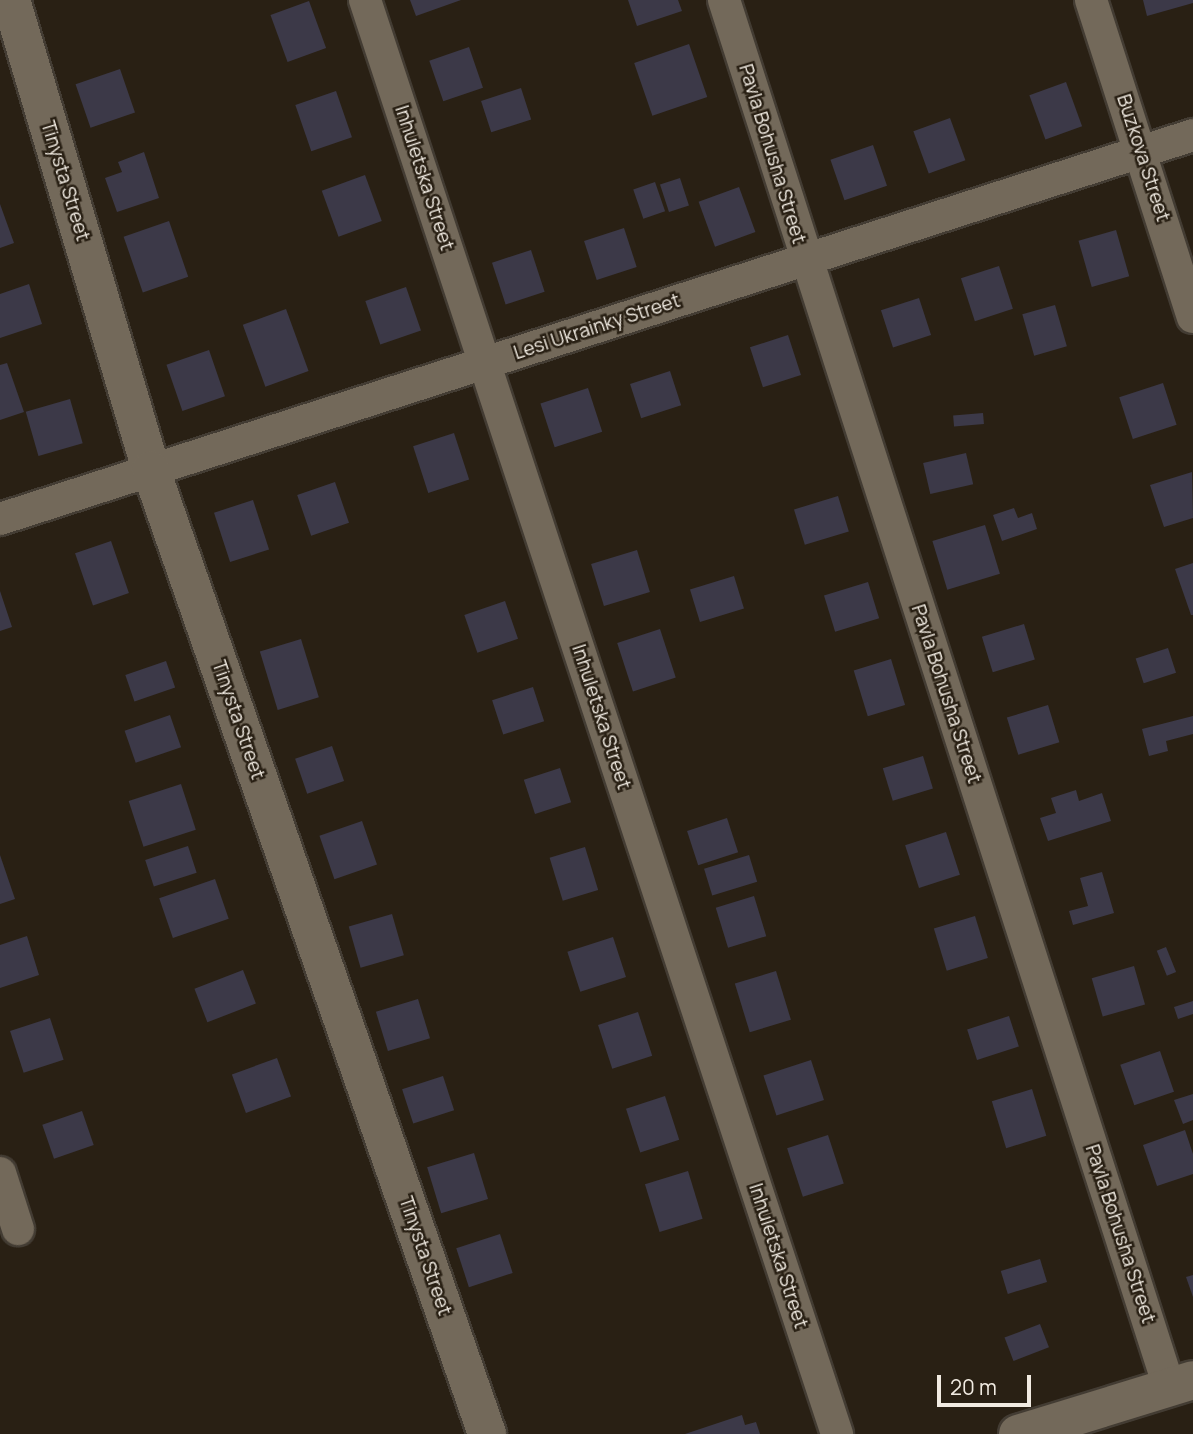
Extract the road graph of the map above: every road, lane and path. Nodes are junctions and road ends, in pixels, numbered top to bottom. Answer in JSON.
{"nodes":[{"id":1,"x":11,"y":0,"type":"edge"},
{"id":2,"x":365,"y":0,"type":"edge"},
{"id":3,"x":724,"y":0,"type":"edge"},
{"id":4,"x":1091,"y":0,"type":"edge"},
{"id":5,"x":1193,"y":135,"type":"edge"},
{"id":6,"x":1141,"y":152,"type":"junction"},
{"id":7,"x":806,"y":260,"type":"junction"},
{"id":8,"x":1193,"y":317,"type":"edge"},
{"id":9,"x":484,"y":363,"type":"junction"},
{"id":10,"x":151,"y":470,"type":"junction"},
{"id":11,"x":0,"y":519,"type":"edge"},
{"id":12,"x":0,"y":1173,"type":"edge"},
{"id":13,"x":18,"y":1229,"type":"dead end"},
{"id":14,"x":1181,"y":1384,"type":"edge"},
{"id":15,"x":487,"y":1434,"type":"edge"},
{"id":16,"x":837,"y":1434,"type":"edge"},
{"id":17,"x":1018,"y":1434,"type":"edge"}],
"edges":[{"from":1,"to":10,"type":"street","name":"Tinysta Street"},
{"from":2,"to":9,"type":"street","name":"Inhuletska Street"},
{"from":3,"to":7,"type":"street","name":"Pavla Bohusha Street"},
{"from":4,"to":6,"type":"street","name":"Buzkova Street"},
{"from":5,"to":6,"type":"street","name":"Lesi Ukrainky Street"},
{"from":6,"to":7,"type":"street","name":"Lesi Ukrainky Street"},
{"from":6,"to":8,"type":"street","name":"Buzkova Street"},
{"from":7,"to":9,"type":"street","name":"Lesi Ukrainky Street"},
{"from":7,"to":14,"type":"street","name":"Pavla Bohusha Street"},
{"from":9,"to":10,"type":"street","name":"Lesi Ukrainky Street"},
{"from":9,"to":16,"type":"street","name":"Inhuletska Street"},
{"from":10,"to":11,"type":"street","name":"Lesi Ukrainky Street"},
{"from":10,"to":15,"type":"street","name":"Tinysta Street"},
{"from":12,"to":13,"type":"street"},
{"from":14,"to":17,"type":"street"}]}
